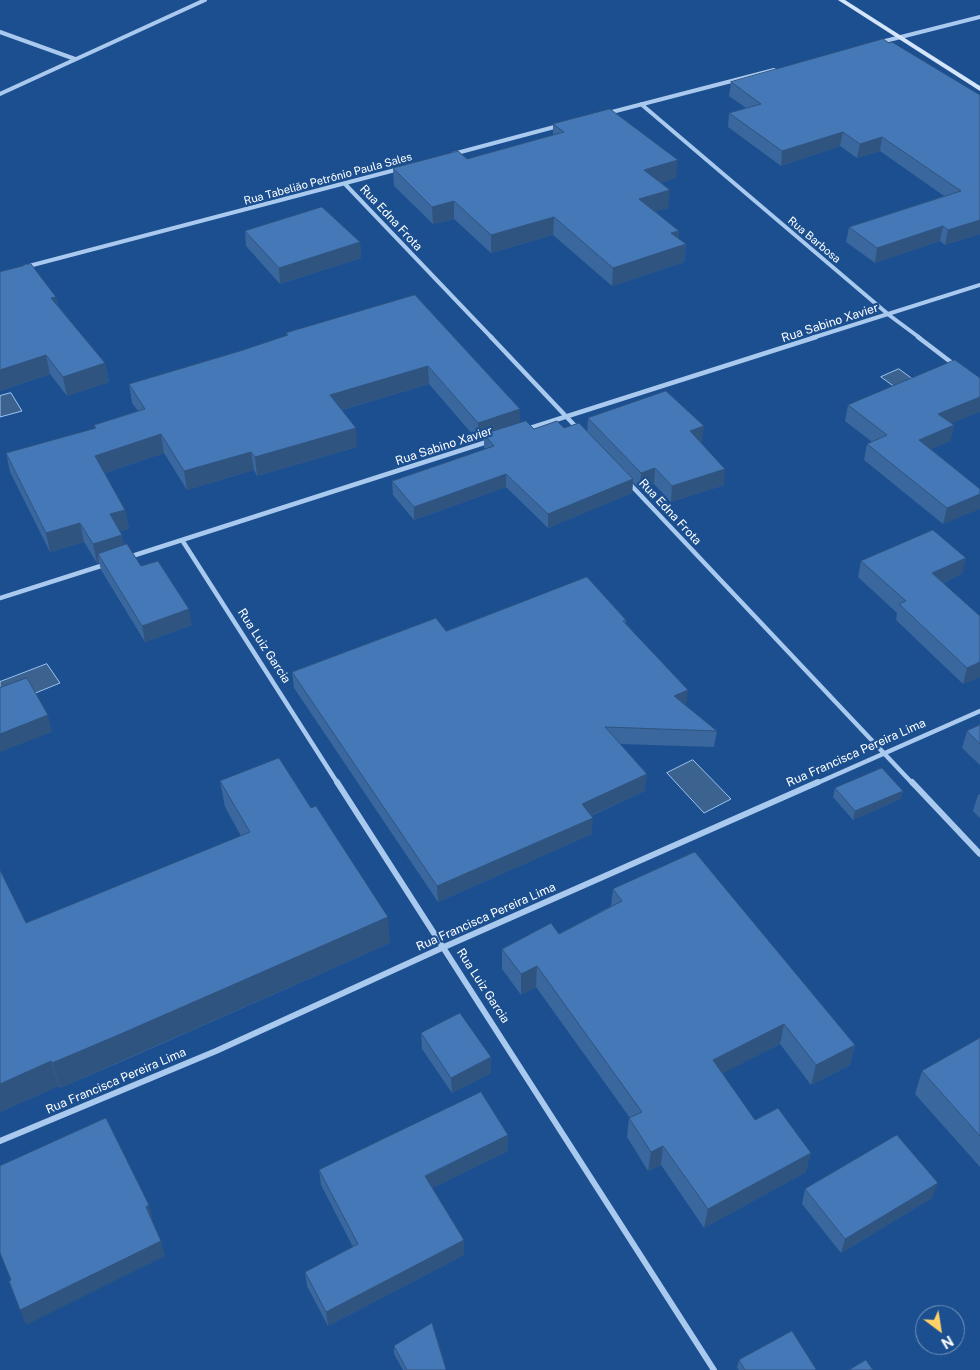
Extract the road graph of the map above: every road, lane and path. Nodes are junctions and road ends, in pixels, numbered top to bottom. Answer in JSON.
{"nodes":[{"id":1,"x":205,"y":0,"type":"edge"},
{"id":2,"x":841,"y":0,"type":"edge"},
{"id":3,"x":980,"y":17,"type":"edge"},
{"id":4,"x":0,"y":32,"type":"edge"},
{"id":5,"x":899,"y":38,"type":"junction"},
{"id":6,"x":880,"y":42,"type":"edge"},
{"id":7,"x":75,"y":58,"type":"junction"},
{"id":8,"x":775,"y":70,"type":"edge"},
{"id":9,"x":980,"y":89,"type":"edge"},
{"id":10,"x":0,"y":94,"type":"edge"},
{"id":11,"x":641,"y":104,"type":"junction"},
{"id":12,"x":602,"y":114,"type":"edge"},
{"id":13,"x":564,"y":125,"type":"edge"},
{"id":14,"x":450,"y":155,"type":"edge"},
{"id":15,"x":402,"y":168,"type":"edge"},
{"id":16,"x":345,"y":184,"type":"junction"},
{"id":17,"x":19,"y":269,"type":"edge"},
{"id":18,"x":980,"y":285,"type":"edge"},
{"id":19,"x":889,"y":315,"type":"junction"},
{"id":20,"x":957,"y":367,"type":"edge"},
{"id":21,"x":566,"y":417,"type":"junction"},
{"id":22,"x":580,"y":431,"type":"edge"},
{"id":23,"x":519,"y":432,"type":"edge"},
{"id":24,"x":500,"y":438,"type":"edge"},
{"id":25,"x":620,"y":474,"type":"edge"},
{"id":26,"x":182,"y":540,"type":"junction"},
{"id":27,"x":128,"y":558,"type":"edge"},
{"id":28,"x":109,"y":563,"type":"edge"},
{"id":29,"x":0,"y":598,"type":"edge"},
{"id":30,"x":980,"y":711,"type":"edge"},
{"id":31,"x":884,"y":753,"type":"junction"},
{"id":32,"x":980,"y":854,"type":"edge"},
{"id":33,"x":444,"y":947,"type":"junction"},
{"id":34,"x":0,"y":1141,"type":"edge"},
{"id":35,"x":714,"y":1370,"type":"edge"}],
"edges":[{"from":1,"to":7,"type":"street"},
{"from":2,"to":5,"type":"main road"},
{"from":3,"to":5,"type":"street"},
{"from":4,"to":7,"type":"street"},
{"from":5,"to":6,"type":"street"},
{"from":5,"to":9,"type":"main road"},
{"from":7,"to":10,"type":"street"},
{"from":8,"to":11,"type":"street"},
{"from":11,"to":12,"type":"street"},
{"from":11,"to":19,"type":"street","name":"Rua Barbosa"},
{"from":13,"to":14,"type":"street"},
{"from":15,"to":16,"type":"street","name":"Rua Tabelião Petrônio Paula Sales"},
{"from":16,"to":17,"type":"street","name":"Rua Tabelião Petrônio Paula Sales"},
{"from":16,"to":21,"type":"street","name":"Rua Edna Frota"},
{"from":18,"to":19,"type":"street","name":"Rua Sabino Xavier"},
{"from":19,"to":20,"type":"street","name":"Rua Barbosa"},
{"from":19,"to":21,"type":"street","name":"Rua Sabino Xavier"},
{"from":21,"to":22,"type":"street","name":"Rua Edna Frota"},
{"from":21,"to":23,"type":"street","name":"Rua Sabino Xavier"},
{"from":24,"to":26,"type":"street","name":"Rua Sabino Xavier"},
{"from":25,"to":31,"type":"street","name":"Rua Edna Frota"},
{"from":26,"to":27,"type":"street","name":"Rua Sabino Xavier"},
{"from":26,"to":33,"type":"street","name":"Rua Luiz Garcia"},
{"from":28,"to":29,"type":"street"},
{"from":30,"to":31,"type":"street","name":"Rua Francisca Pereira Lima"},
{"from":31,"to":32,"type":"street","name":"Rua Edna Frota"},
{"from":31,"to":33,"type":"street","name":"Rua Francisca Pereira Lima"},
{"from":33,"to":34,"type":"street","name":"Rua Francisca Pereira Lima"},
{"from":33,"to":35,"type":"street","name":"Rua Luiz Garcia"}]}
